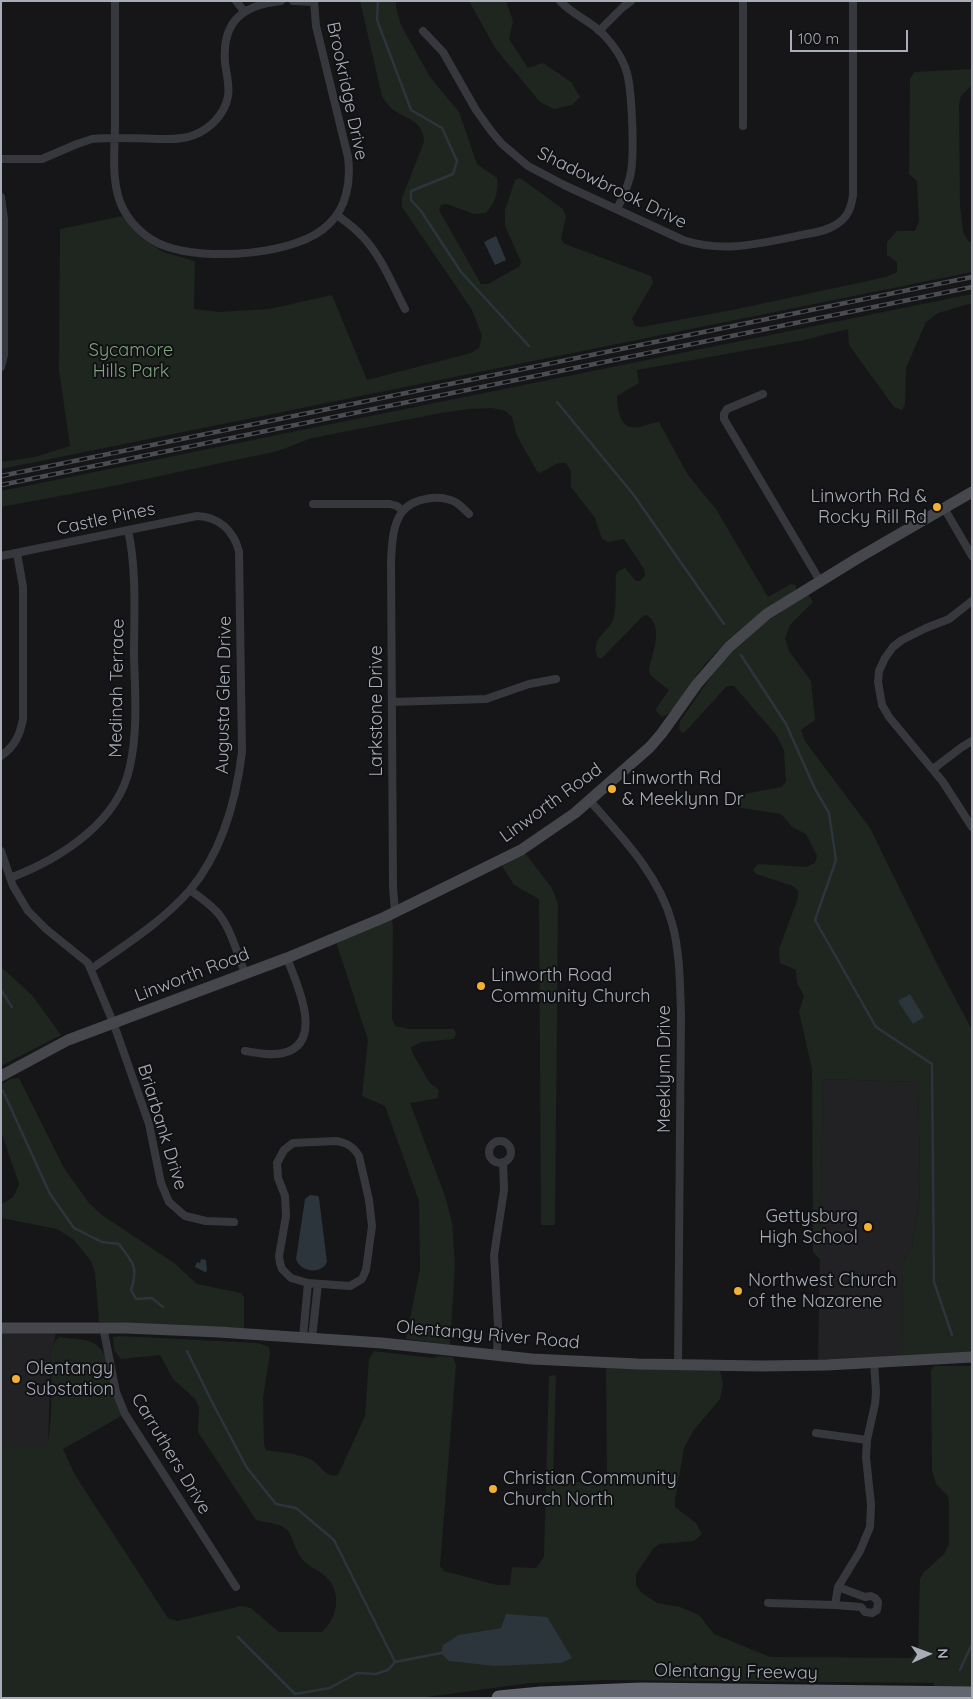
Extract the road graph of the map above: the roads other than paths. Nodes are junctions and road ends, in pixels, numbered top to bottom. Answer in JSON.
{"nodes":[{"id":1,"x":115,"y":1,"type":"edge"},
{"id":2,"x":236,"y":1,"type":"edge"},
{"id":3,"x":281,"y":1,"type":"edge"},
{"id":4,"x":293,"y":1,"type":"edge"},
{"id":5,"x":314,"y":1,"type":"edge"},
{"id":6,"x":560,"y":1,"type":"edge"},
{"id":7,"x":631,"y":1,"type":"edge"},
{"id":8,"x":743,"y":1,"type":"edge"},
{"id":9,"x":853,"y":1,"type":"edge"},
{"id":10,"x":244,"y":10,"type":"junction"},
{"id":11,"x":423,"y":31,"type":"dead end"},
{"id":12,"x":599,"y":31,"type":"junction"},
{"id":13,"x":743,"y":126,"type":"dead end"},
{"id":14,"x":115,"y":138,"type":"junction"},
{"id":15,"x":1,"y":159,"type":"edge"},
{"id":16,"x":1,"y":197,"type":"edge"},
{"id":17,"x":617,"y":209,"type":"junction"},
{"id":18,"x":337,"y":215,"type":"junction"},
{"id":19,"x":2,"y":276,"type":"edge"},
{"id":20,"x":405,"y":309,"type":"dead end"},
{"id":21,"x":1,"y":366,"type":"edge"},
{"id":22,"x":763,"y":394,"type":"dead end"},
{"id":23,"x":972,"y":492,"type":"edge"},
{"id":24,"x":313,"y":504,"type":"dead end"},
{"id":25,"x":944,"y":508,"type":"junction"},
{"id":26,"x":403,"y":511,"type":"junction"},
{"id":27,"x":469,"y":514,"type":"dead end"},
{"id":28,"x":217,"y":521,"type":"joint"},
{"id":29,"x":128,"y":530,"type":"junction"},
{"id":30,"x":17,"y":553,"type":"junction"},
{"id":31,"x":1,"y":556,"type":"edge"},
{"id":32,"x":972,"y":556,"type":"edge"},
{"id":33,"x":820,"y":581,"type":"junction"},
{"id":34,"x":972,"y":601,"type":"edge"},
{"id":35,"x":556,"y":679,"type":"dead end"},
{"id":36,"x":392,"y":702,"type":"junction"},
{"id":37,"x":972,"y":741,"type":"edge"},
{"id":38,"x":1,"y":756,"type":"edge"},
{"id":39,"x":933,"y":769,"type":"junction"},
{"id":40,"x":590,"y":801,"type":"junction"},
{"id":41,"x":972,"y":827,"type":"edge"},
{"id":42,"x":1,"y":851,"type":"edge"},
{"id":43,"x":10,"y":878,"type":"junction"},
{"id":44,"x":190,"y":890,"type":"junction"},
{"id":45,"x":395,"y":912,"type":"junction"},
{"id":46,"x":287,"y":958,"type":"junction"},
{"id":47,"x":91,"y":969,"type":"junction"},
{"id":48,"x":245,"y":973,"type":"junction"},
{"id":49,"x":113,"y":1022,"type":"junction"},
{"id":50,"x":245,"y":1051,"type":"dead end"},
{"id":51,"x":1,"y":1076,"type":"edge"},
{"id":52,"x":503,"y":1162,"type":"dead end"},
{"id":53,"x":234,"y":1222,"type":"dead end"},
{"id":54,"x":308,"y":1283,"type":"junction"},
{"id":55,"x":318,"y":1284,"type":"junction"},
{"id":56,"x":103,"y":1327,"type":"junction"},
{"id":57,"x":1,"y":1328,"type":"edge"},
{"id":58,"x":307,"y":1337,"type":"junction"},
{"id":59,"x":497,"y":1354,"type":"junction"},
{"id":60,"x":972,"y":1357,"type":"edge"},
{"id":61,"x":874,"y":1362,"type":"junction"},
{"id":62,"x":678,"y":1365,"type":"junction"},
{"id":63,"x":816,"y":1433,"type":"dead end"},
{"id":64,"x":867,"y":1440,"type":"junction"},
{"id":65,"x":236,"y":1587,"type":"dead end"},
{"id":66,"x":838,"y":1587,"type":"junction"},
{"id":67,"x":768,"y":1603,"type":"dead end"},
{"id":68,"x":835,"y":1605,"type":"junction"},
{"id":69,"x":972,"y":1694,"type":"edge"},
{"id":70,"x":499,"y":1698,"type":"edge"}],
"edges":[{"from":1,"to":14,"type":"street"},
{"from":2,"to":10,"type":"street"},
{"from":3,"to":10,"type":"street"},
{"from":4,"to":5,"type":"street"},
{"from":5,"to":18,"type":"street","name":"Brookridge Drive"},
{"from":6,"to":12,"type":"street"},
{"from":7,"to":12,"type":"street"},
{"from":8,"to":13,"type":"street"},
{"from":9,"to":17,"type":"street","name":"Shadowbrook Drive"},
{"from":10,"to":14,"type":"street"},
{"from":11,"to":17,"type":"street","name":"Shadowbrook Drive"},
{"from":12,"to":17,"type":"street"},
{"from":14,"to":15,"type":"street"},
{"from":14,"to":18,"type":"street"},
{"from":16,"to":19,"type":"street"},
{"from":18,"to":20,"type":"street"},
{"from":19,"to":21,"type":"street"},
{"from":22,"to":33,"type":"street"},
{"from":23,"to":25,"type":"main road","name":"Linworth Road"},
{"from":24,"to":26,"type":"street"},
{"from":25,"to":32,"type":"street"},
{"from":25,"to":33,"type":"main road","name":"Linworth Road"},
{"from":26,"to":27,"type":"street"},
{"from":26,"to":36,"type":"street","name":"Larkstone Drive"},
{"from":28,"to":29,"type":"street","name":"Castle Pines"},
{"from":28,"to":44,"type":"street","name":"Augusta Glen Drive"},
{"from":29,"to":30,"type":"street","name":"Castle Pines"},
{"from":29,"to":43,"type":"street","name":"Medinah Terrace"},
{"from":30,"to":31,"type":"street","name":"Castle Pines"},
{"from":30,"to":38,"type":"street"},
{"from":33,"to":40,"type":"main road","name":"Linworth Road"},
{"from":34,"to":39,"type":"street"},
{"from":35,"to":36,"type":"street"},
{"from":36,"to":45,"type":"street","name":"Larkstone Drive"},
{"from":37,"to":39,"type":"street"},
{"from":39,"to":41,"type":"street"},
{"from":40,"to":45,"type":"main road","name":"Linworth Road"},
{"from":40,"to":62,"type":"street","name":"Meeklynn Drive"},
{"from":42,"to":43,"type":"street"},
{"from":43,"to":47,"type":"street"},
{"from":44,"to":47,"type":"street","name":"Augusta Glen Drive"},
{"from":44,"to":48,"type":"street"},
{"from":45,"to":46,"type":"main road","name":"Linworth Road"},
{"from":46,"to":48,"type":"main road","name":"Linworth Road"},
{"from":46,"to":50,"type":"street"},
{"from":47,"to":49,"type":"street","name":"Briarbank Drive"},
{"from":48,"to":49,"type":"main road","name":"Linworth Road"},
{"from":49,"to":51,"type":"main road","name":"Linworth Road"},
{"from":49,"to":53,"type":"street","name":"Briarbank Drive"},
{"from":52,"to":59,"type":"street"},
{"from":54,"to":55,"type":"street"},
{"from":54,"to":55,"type":"street"},
{"from":54,"to":58,"type":"street"},
{"from":55,"to":58,"type":"street"},
{"from":56,"to":57,"type":"main road","name":"Olentangy River Road"},
{"from":56,"to":58,"type":"main road","name":"Olentangy River Road"},
{"from":56,"to":65,"type":"street","name":"Carruthers Drive"},
{"from":58,"to":59,"type":"main road","name":"Olentangy River Road"},
{"from":59,"to":62,"type":"main road","name":"Olentangy River Road"},
{"from":60,"to":61,"type":"main road","name":"Olentangy River Road"},
{"from":61,"to":62,"type":"main road","name":"Olentangy River Road"},
{"from":61,"to":64,"type":"street"},
{"from":63,"to":64,"type":"street"},
{"from":64,"to":66,"type":"street"},
{"from":66,"to":68,"type":"street"},
{"from":66,"to":68,"type":"street"},
{"from":67,"to":68,"type":"street"},
{"from":69,"to":70,"type":"highway","name":"Olentangy Freeway"}]}
